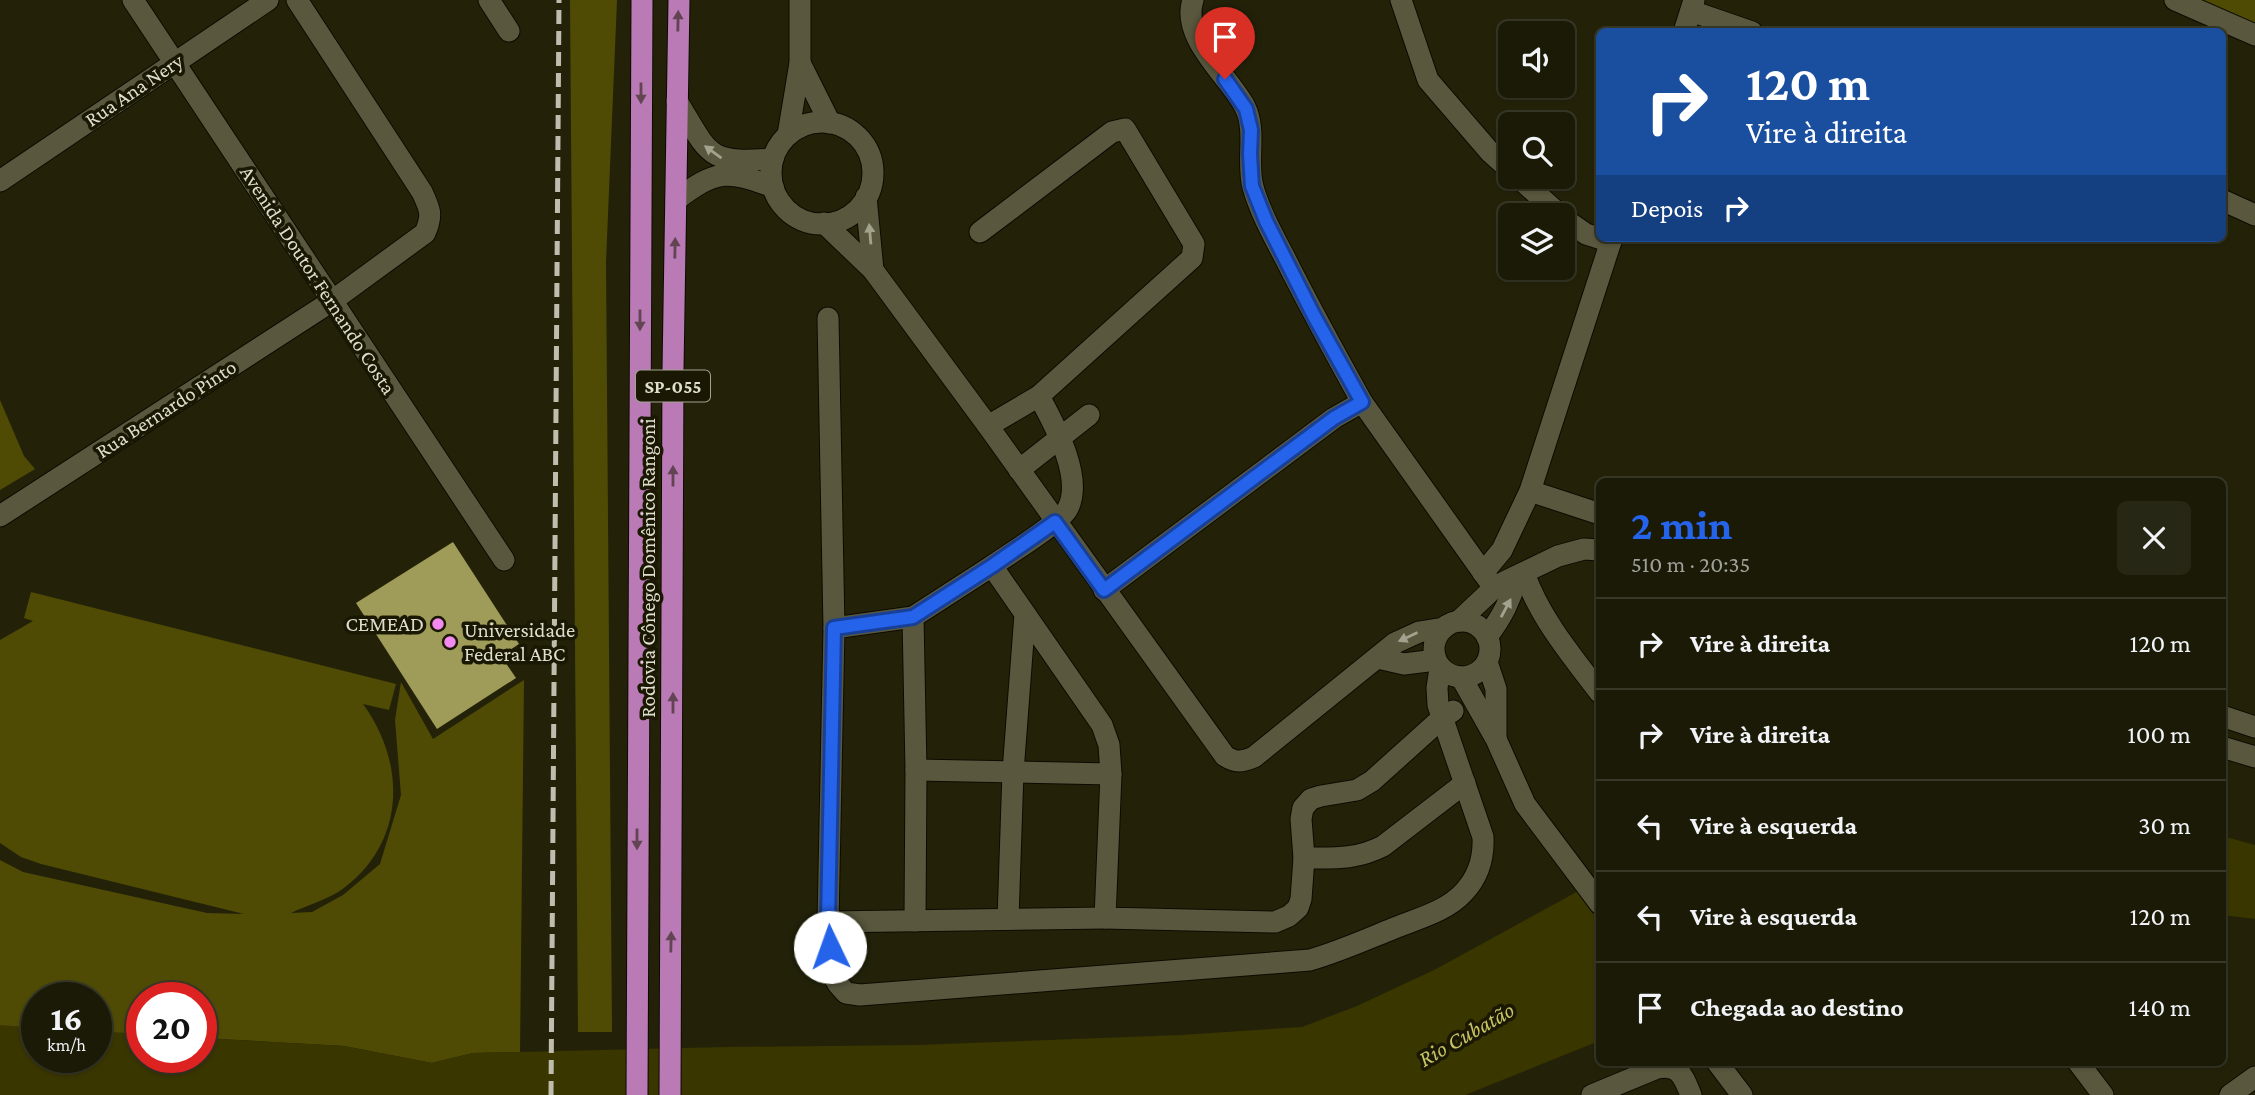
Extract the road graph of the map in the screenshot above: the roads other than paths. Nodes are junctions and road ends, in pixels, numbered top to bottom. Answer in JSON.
{"nodes":[{"id":1,"x":133,"y":0,"type":"edge"},
{"id":2,"x":268,"y":0,"type":"edge"},
{"id":3,"x":298,"y":0,"type":"edge"},
{"id":4,"x":489,"y":0,"type":"edge"},
{"id":5,"x":642,"y":0,"type":"edge"},
{"id":6,"x":679,"y":0,"type":"edge"},
{"id":7,"x":800,"y":0,"type":"edge"},
{"id":8,"x":1193,"y":0,"type":"edge"},
{"id":9,"x":1401,"y":0,"type":"edge"},
{"id":10,"x":2175,"y":0,"type":"edge"},
{"id":11,"x":1690,"y":14,"type":"edge"},
{"id":12,"x":1738,"y":28,"type":"edge"},
{"id":13,"x":509,"y":31,"type":"dead end"},
{"id":14,"x":2255,"y":34,"type":"edge"},
{"id":15,"x":175,"y":62,"type":"junction"},
{"id":16,"x":800,"y":62,"type":"junction"},
{"id":17,"x":677,"y":101,"type":"junction"},
{"id":18,"x":830,"y":123,"type":"junction"},
{"id":19,"x":788,"y":135,"type":"junction"},
{"id":20,"x":773,"y":159,"type":"junction"},
{"id":21,"x":1498,"y":159,"type":"edge"},
{"id":22,"x":0,"y":181,"type":"edge"},
{"id":23,"x":773,"y":187,"type":"junction"},
{"id":24,"x":1531,"y":189,"type":"edge"},
{"id":25,"x":866,"y":197,"type":"junction"},
{"id":26,"x":676,"y":200,"type":"junction"},
{"id":27,"x":2226,"y":202,"type":"edge"},
{"id":28,"x":1546,"y":203,"type":"edge"},
{"id":29,"x":2255,"y":215,"type":"edge"},
{"id":30,"x":824,"y":223,"type":"junction"},
{"id":31,"x":1575,"y":227,"type":"edge"},
{"id":32,"x":980,"y":232,"type":"dead end"},
{"id":33,"x":1596,"y":236,"type":"edge"},
{"id":34,"x":1610,"y":242,"type":"edge"},
{"id":35,"x":873,"y":271,"type":"junction"},
{"id":36,"x":332,"y":301,"type":"junction"},
{"id":37,"x":828,"y":318,"type":"dead end"},
{"id":38,"x":1039,"y":396,"type":"junction"},
{"id":39,"x":1362,"y":402,"type":"junction"},
{"id":40,"x":1089,"y":415,"type":"dead end"},
{"id":41,"x":988,"y":426,"type":"junction"},
{"id":42,"x":1061,"y":438,"type":"junction"},
{"id":43,"x":1018,"y":470,"type":"junction"},
{"id":44,"x":1530,"y":491,"type":"junction"},
{"id":45,"x":2,"y":512,"type":"edge"},
{"id":46,"x":1596,"y":513,"type":"edge"},
{"id":47,"x":1055,"y":522,"type":"junction"},
{"id":48,"x":1596,"y":550,"type":"edge"},
{"id":49,"x":504,"y":560,"type":"dead end"},
{"id":50,"x":992,"y":566,"type":"junction"},
{"id":51,"x":1521,"y":575,"type":"junction"},
{"id":52,"x":1488,"y":580,"type":"junction"},
{"id":53,"x":1104,"y":590,"type":"junction"},
{"id":54,"x":1025,"y":614,"type":"junction"},
{"id":55,"x":913,"y":617,"type":"junction"},
{"id":56,"x":1451,"y":625,"type":"junction"},
{"id":57,"x":834,"y":628,"type":"junction"},
{"id":58,"x":1487,"y":637,"type":"junction"},
{"id":59,"x":1378,"y":658,"type":"junction"},
{"id":60,"x":1487,"y":662,"type":"junction"},
{"id":61,"x":1448,"y":671,"type":"junction"},
{"id":62,"x":1596,"y":688,"type":"edge"},
{"id":63,"x":2226,"y":717,"type":"edge"},
{"id":64,"x":1448,"y":719,"type":"junction"},
{"id":65,"x":2255,"y":727,"type":"edge"},
{"id":66,"x":1496,"y":739,"type":"junction"},
{"id":67,"x":2226,"y":748,"type":"edge"},
{"id":68,"x":2255,"y":757,"type":"edge"},
{"id":69,"x":916,"y":770,"type":"junction"},
{"id":70,"x":1013,"y":772,"type":"junction"},
{"id":71,"x":1111,"y":774,"type":"junction"},
{"id":72,"x":1465,"y":783,"type":"junction"},
{"id":73,"x":1304,"y":858,"type":"junction"},
{"id":74,"x":1596,"y":899,"type":"edge"},
{"id":75,"x":1105,"y":918,"type":"junction"},
{"id":76,"x":1008,"y":919,"type":"junction"},
{"id":77,"x":915,"y":920,"type":"junction"},
{"id":78,"x":828,"y":922,"type":"junction"},
{"id":79,"x":636,"y":1022,"type":"junction"},
{"id":80,"x":1720,"y":1066,"type":"edge"},
{"id":81,"x":2081,"y":1066,"type":"edge"},
{"id":82,"x":2255,"y":1077,"type":"edge"},
{"id":83,"x":630,"y":1095,"type":"edge"},
{"id":84,"x":636,"y":1095,"type":"edge"},
{"id":85,"x":672,"y":1095,"type":"edge"},
{"id":86,"x":1592,"y":1095,"type":"edge"},
{"id":87,"x":1691,"y":1095,"type":"edge"},
{"id":88,"x":1742,"y":1095,"type":"edge"},
{"id":89,"x":2103,"y":1095,"type":"edge"},
{"id":90,"x":2230,"y":1095,"type":"edge"}],
"edges":[{"from":1,"to":15,"type":"street","name":"Avenida Doutor Fernando Costa"},
{"from":2,"to":15,"type":"street","name":"Rua Ana Nery"},
{"from":3,"to":36,"type":"street","name":"Rua Bernardo Pinto"},
{"from":4,"to":13,"type":"street"},
{"from":5,"to":79,"type":"highway","name":"Rodovia Cônego Domênico Rangoni","number":"SP-055","one_way":true},
{"from":17,"to":6,"type":"highway","name":"Rodovia Cônego Domênico Rangoni","number":"SP-055","one_way":true},
{"from":7,"to":16,"type":"street"},
{"from":8,"to":39,"type":"street"},
{"from":9,"to":21,"type":"street"},
{"from":10,"to":14,"type":"street"},
{"from":11,"to":12,"type":"street"},
{"from":15,"to":22,"type":"street","name":"Rua Ana Nery"},
{"from":15,"to":36,"type":"street","name":"Avenida Doutor Fernando Costa"},
{"from":16,"to":18,"type":"street"},
{"from":16,"to":19,"type":"street"},
{"from":20,"to":17,"type":"street","one_way":true},
{"from":17,"to":26,"type":"highway","name":"Rodovia Cônego Domênico Rangoni","number":"SP-055"},
{"from":18,"to":19,"type":"street"},
{"from":18,"to":25,"type":"street"},
{"from":19,"to":20,"type":"street"},
{"from":20,"to":23,"type":"street"},
{"from":23,"to":26,"type":"street"},
{"from":23,"to":30,"type":"street"},
{"from":24,"to":28,"type":"street"},
{"from":25,"to":30,"type":"street"},
{"from":35,"to":25,"type":"street","one_way":true},
{"from":85,"to":26,"type":"highway","name":"Rodovia Cônego Domênico Rangoni","number":"SP-055","one_way":true},
{"from":27,"to":29,"type":"street"},
{"from":30,"to":35,"type":"street"},
{"from":31,"to":33,"type":"street"},
{"from":32,"to":38,"type":"street"},
{"from":34,"to":44,"type":"street"},
{"from":35,"to":41,"type":"street"},
{"from":36,"to":45,"type":"street","name":"Rua Bernardo Pinto"},
{"from":36,"to":49,"type":"street","name":"Avenida Doutor Fernando Costa"},
{"from":37,"to":57,"type":"street"},
{"from":38,"to":41,"type":"street"},
{"from":38,"to":42,"type":"street"},
{"from":39,"to":52,"type":"street"},
{"from":39,"to":53,"type":"street"},
{"from":40,"to":42,"type":"street"},
{"from":41,"to":43,"type":"street"},
{"from":42,"to":43,"type":"street"},
{"from":42,"to":47,"type":"street"},
{"from":43,"to":47,"type":"street"},
{"from":44,"to":46,"type":"street"},
{"from":44,"to":52,"type":"street"},
{"from":47,"to":50,"type":"street"},
{"from":47,"to":53,"type":"street"},
{"from":48,"to":51,"type":"street"},
{"from":50,"to":54,"type":"street"},
{"from":50,"to":55,"type":"street"},
{"from":51,"to":52,"type":"street"},
{"from":58,"to":51,"type":"street","one_way":true},
{"from":51,"to":62,"type":"street"},
{"from":52,"to":56,"type":"street"},
{"from":53,"to":59,"type":"street"},
{"from":54,"to":70,"type":"street"},
{"from":54,"to":71,"type":"street"},
{"from":55,"to":57,"type":"street"},
{"from":55,"to":69,"type":"street"},
{"from":56,"to":58,"type":"street"},
{"from":56,"to":59,"type":"street","one_way":true},
{"from":56,"to":61,"type":"street"},
{"from":57,"to":78,"type":"street"},
{"from":58,"to":60,"type":"street"},
{"from":59,"to":61,"type":"street"},
{"from":60,"to":61,"type":"street"},
{"from":60,"to":66,"type":"street"},
{"from":61,"to":64,"type":"street"},
{"from":61,"to":66,"type":"street"},
{"from":63,"to":65,"type":"street"},
{"from":64,"to":72,"type":"street"},
{"from":64,"to":73,"type":"street"},
{"from":66,"to":74,"type":"street"},
{"from":67,"to":68,"type":"street"},
{"from":69,"to":70,"type":"street"},
{"from":69,"to":77,"type":"street"},
{"from":70,"to":71,"type":"street"},
{"from":70,"to":76,"type":"street"},
{"from":71,"to":75,"type":"street"},
{"from":72,"to":73,"type":"street"},
{"from":72,"to":78,"type":"street"},
{"from":73,"to":75,"type":"street"},
{"from":75,"to":76,"type":"street"},
{"from":76,"to":77,"type":"street"},
{"from":77,"to":78,"type":"street"},
{"from":79,"to":83,"type":"highway"},
{"from":79,"to":84,"type":"highway","name":"Rodovia Cônego Domênico Rangoni","number":"SP-055"},
{"from":80,"to":88,"type":"street"},
{"from":81,"to":89,"type":"street"},
{"from":82,"to":90,"type":"street"},
{"from":86,"to":87,"type":"street"}]}
